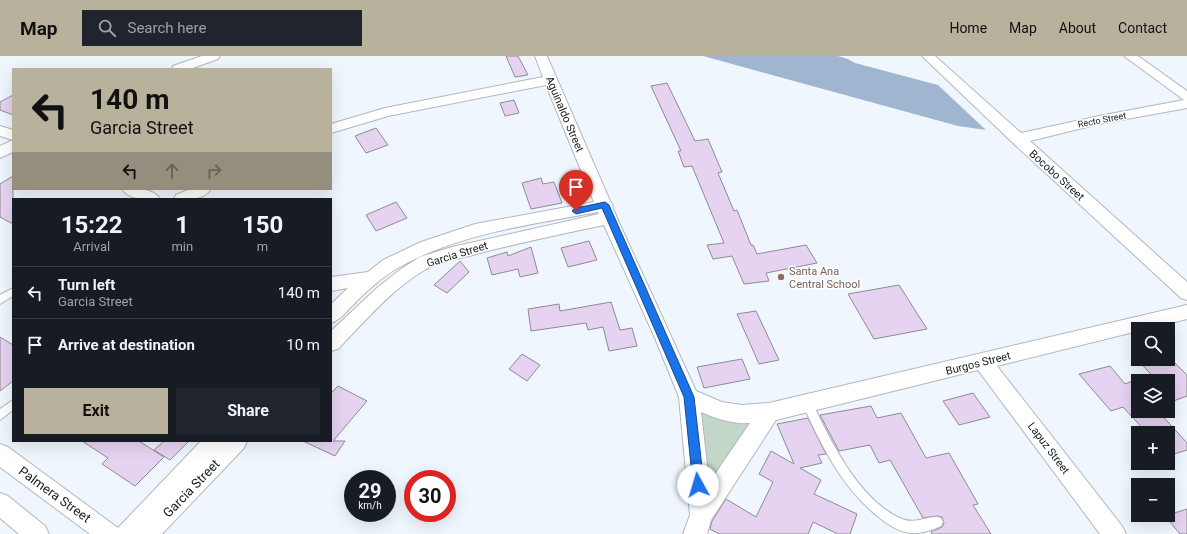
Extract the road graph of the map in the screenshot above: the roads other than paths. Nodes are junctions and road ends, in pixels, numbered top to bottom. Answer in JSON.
{"nodes":[{"id":1,"x":198,"y":56,"type":"edge"},
{"id":2,"x":214,"y":56,"type":"edge"},
{"id":3,"x":541,"y":56,"type":"edge"},
{"id":4,"x":928,"y":56,"type":"edge"},
{"id":5,"x":1130,"y":56,"type":"edge"},
{"id":6,"x":168,"y":68,"type":"edge"},
{"id":7,"x":181,"y":68,"type":"edge"},
{"id":8,"x":551,"y":80,"type":"junction"},
{"id":9,"x":1187,"y":97,"type":"edge"},
{"id":10,"x":1187,"y":104,"type":"edge"},
{"id":11,"x":332,"y":129,"type":"edge"},
{"id":12,"x":0,"y":130,"type":"edge"},
{"id":13,"x":12,"y":136,"type":"edge"},
{"id":14,"x":1017,"y":139,"type":"junction"},
{"id":15,"x":12,"y":146,"type":"edge"},
{"id":16,"x":0,"y":152,"type":"edge"},
{"id":17,"x":12,"y":158,"type":"edge"},
{"id":18,"x":0,"y":164,"type":"edge"},
{"id":19,"x":132,"y":190,"type":"edge"},
{"id":20,"x":200,"y":190,"type":"edge"},
{"id":21,"x":149,"y":198,"type":"edge"},
{"id":22,"x":184,"y":198,"type":"edge"},
{"id":23,"x":607,"y":212,"type":"junction"},
{"id":24,"x":376,"y":276,"type":"junction"},
{"id":25,"x":332,"y":284,"type":"edge"},
{"id":26,"x":332,"y":290,"type":"edge"},
{"id":27,"x":12,"y":292,"type":"edge"},
{"id":28,"x":1187,"y":293,"type":"edge"},
{"id":29,"x":348,"y":298,"type":"junction"},
{"id":30,"x":0,"y":300,"type":"edge"},
{"id":31,"x":366,"y":308,"type":"junction"},
{"id":32,"x":1187,"y":312,"type":"edge"},
{"id":33,"x":332,"y":315,"type":"edge"},
{"id":34,"x":332,"y":342,"type":"edge"},
{"id":35,"x":984,"y":362,"type":"junction"},
{"id":36,"x":689,"y":397,"type":"junction"},
{"id":37,"x":807,"y":403,"type":"junction"},
{"id":38,"x":12,"y":405,"type":"edge"},
{"id":39,"x":769,"y":412,"type":"junction"},
{"id":40,"x":0,"y":415,"type":"edge"},
{"id":41,"x":214,"y":442,"type":"edge"},
{"id":42,"x":235,"y":442,"type":"edge"},
{"id":43,"x":0,"y":454,"type":"edge"},
{"id":44,"x":0,"y":504,"type":"edge"},
{"id":45,"x":936,"y":522,"type":"dead end"},
{"id":46,"x":698,"y":524,"type":"edge"},
{"id":47,"x":37,"y":534,"type":"edge"},
{"id":48,"x":109,"y":534,"type":"edge"},
{"id":49,"x":127,"y":534,"type":"edge"},
{"id":50,"x":146,"y":534,"type":"edge"},
{"id":51,"x":1114,"y":534,"type":"edge"}],
"edges":[{"from":1,"to":6,"type":"street"},
{"from":2,"to":7,"type":"street"},
{"from":3,"to":8,"type":"street","name":"Aguinaldo Street"},
{"from":4,"to":14,"type":"street","name":"Bocobo Street"},
{"from":5,"to":9,"type":"street"},
{"from":8,"to":11,"type":"street"},
{"from":8,"to":23,"type":"street","name":"Aguinaldo Street"},
{"from":10,"to":14,"type":"street","name":"Recto Street"},
{"from":12,"to":13,"type":"street"},
{"from":14,"to":28,"type":"street","name":"Bocobo Street"},
{"from":15,"to":16,"type":"street"},
{"from":17,"to":18,"type":"street"},
{"from":19,"to":21,"type":"street"},
{"from":20,"to":22,"type":"street"},
{"from":23,"to":24,"type":"street","name":"Garcia Street"},
{"from":23,"to":31,"type":"street","name":"Garcia Street"},
{"from":23,"to":36,"type":"street","name":"Aguinaldo Street"},
{"from":24,"to":25,"type":"street"},
{"from":24,"to":29,"type":"street","name":"Garcia Street"},
{"from":26,"to":29,"type":"street"},
{"from":27,"to":30,"type":"lane"},
{"from":29,"to":31,"type":"street"},
{"from":29,"to":33,"type":"street","name":"Garcia Street"},
{"from":31,"to":34,"type":"street","name":"Garcia Street"},
{"from":32,"to":35,"type":"street","name":"Burgos Street"},
{"from":35,"to":37,"type":"street","name":"Burgos Street"},
{"from":35,"to":51,"type":"street","name":"Lapuz Street"},
{"from":36,"to":39,"type":"street","name":"Burgos Street"},
{"from":36,"to":46,"type":"street","name":"Aguinaldo Street"},
{"from":37,"to":39,"type":"street","name":"Burgos Street"},
{"from":37,"to":45,"type":"lane"},
{"from":38,"to":40,"type":"lane"},
{"from":39,"to":46,"type":"street"},
{"from":41,"to":49,"type":"street","name":"Garcia Street"},
{"from":42,"to":50,"type":"street","name":"Garcia Street"},
{"from":43,"to":48,"type":"street","name":"Palmera Street"},
{"from":44,"to":47,"type":"street"}]}
